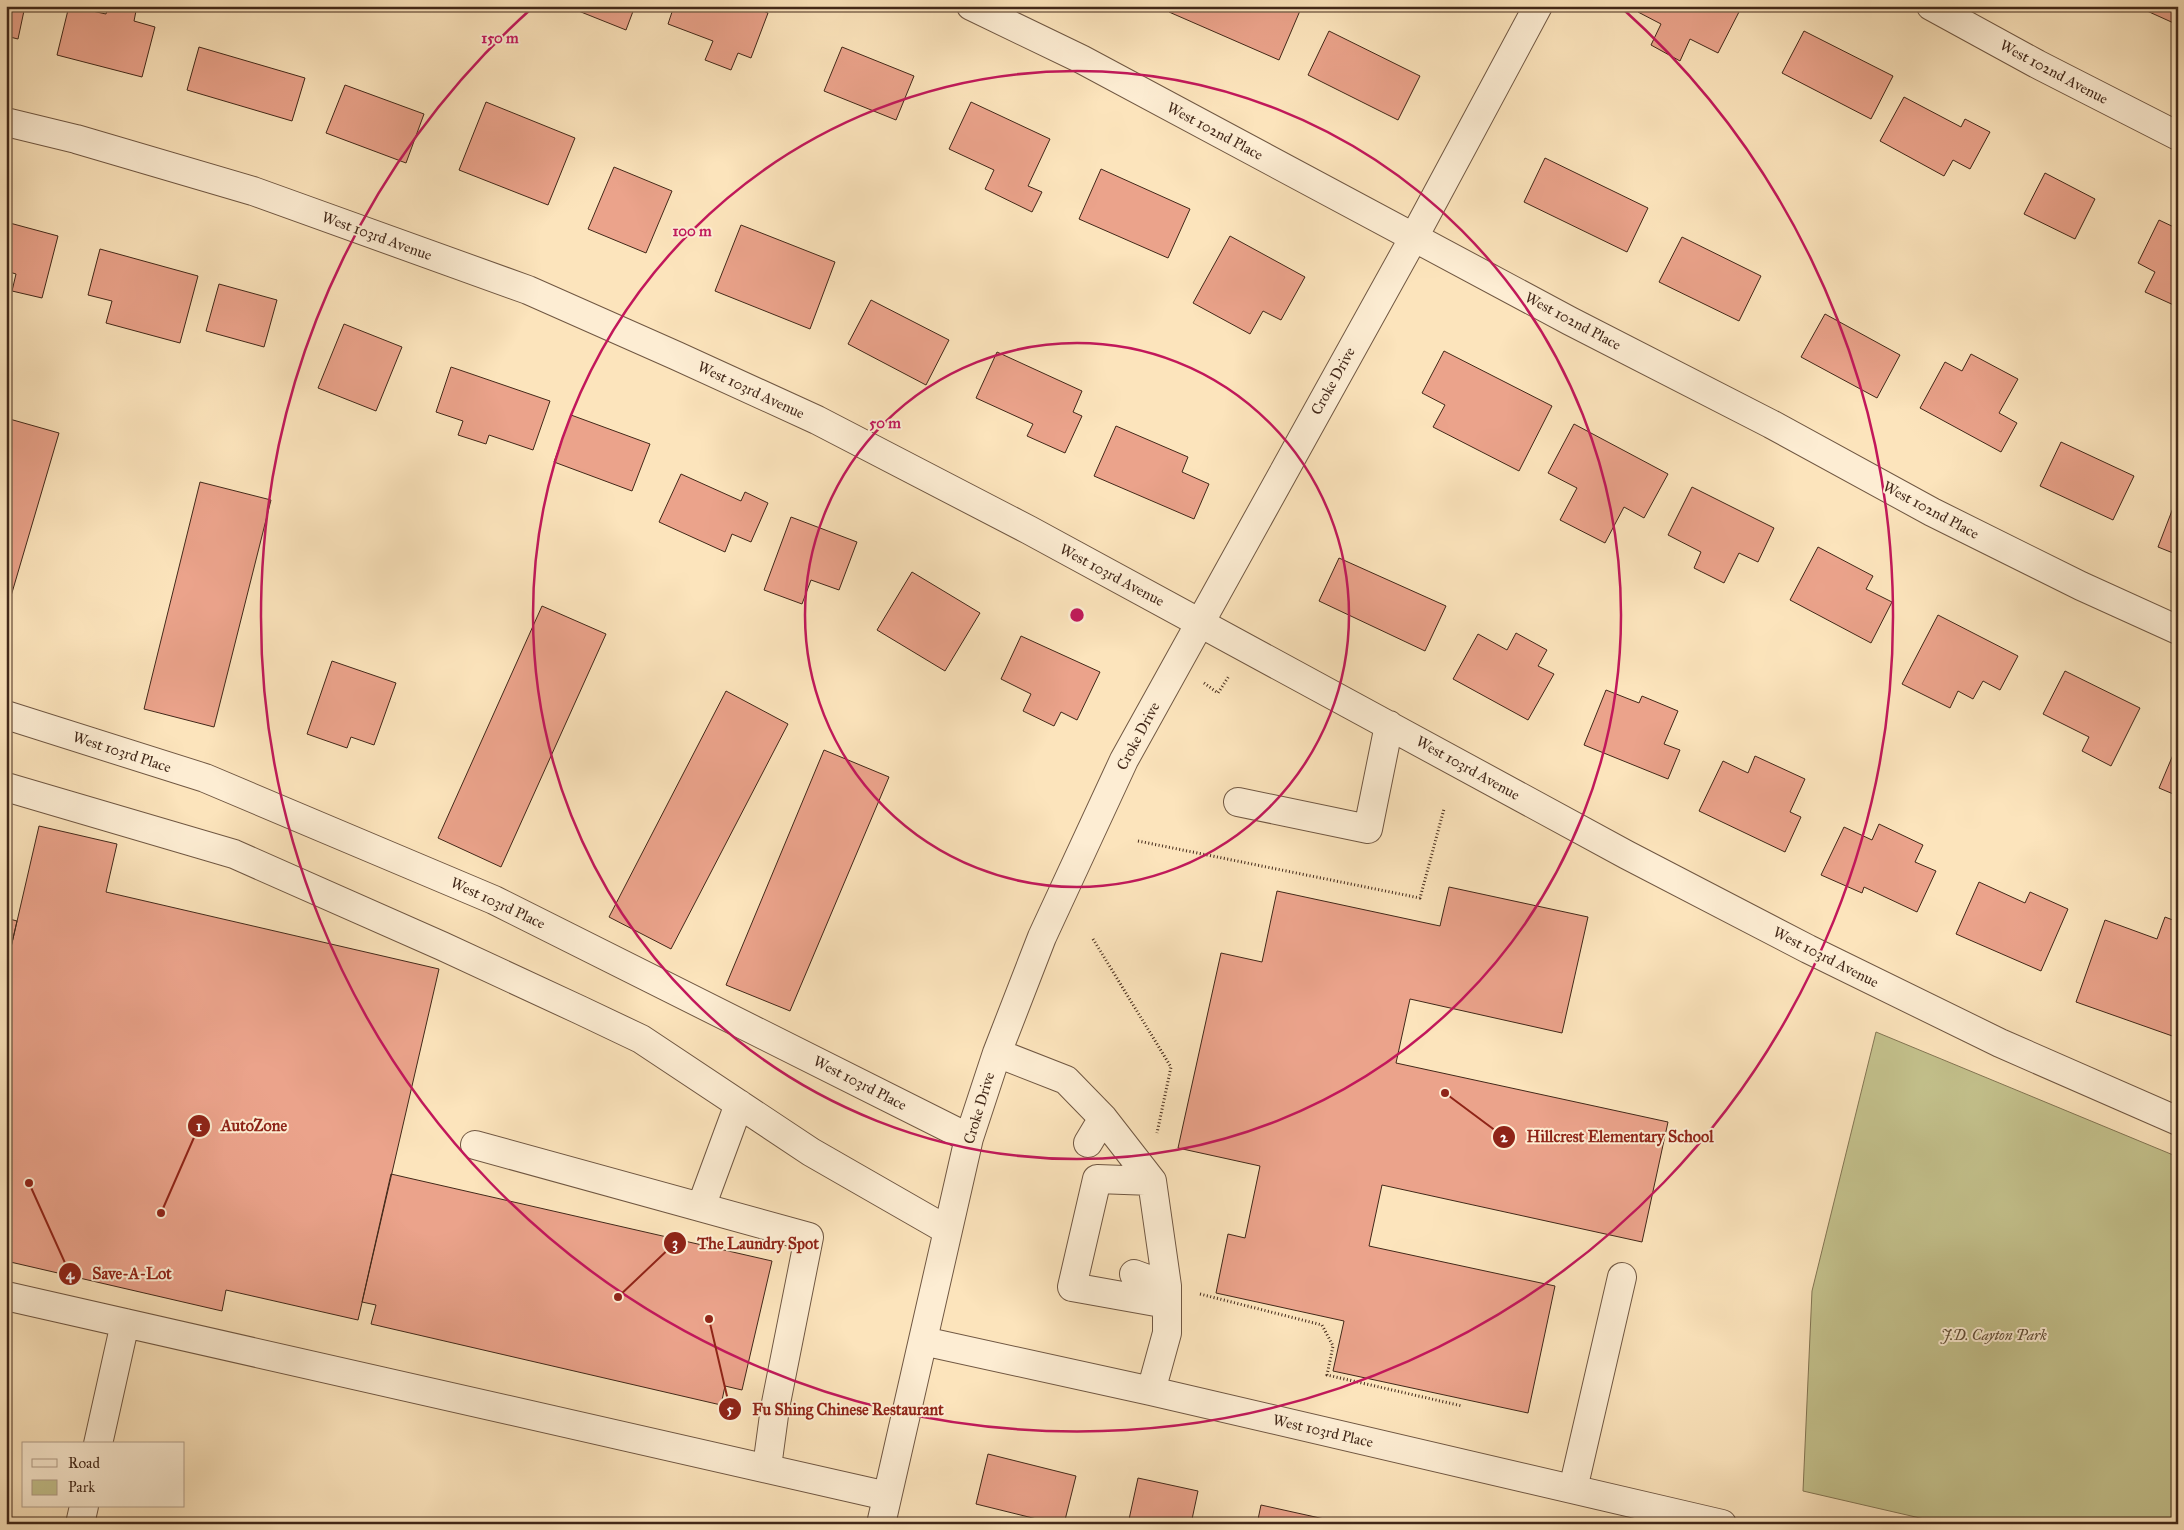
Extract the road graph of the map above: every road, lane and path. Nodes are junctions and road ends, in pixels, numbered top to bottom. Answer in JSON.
{"nodes":[{"id":1,"x":971,"y":6,"type":"edge"},
{"id":2,"x":1538,"y":6,"type":"edge"},
{"id":3,"x":1931,"y":6,"type":"edge"},
{"id":4,"x":6,"y":122,"type":"edge"},
{"id":5,"x":2178,"y":136,"type":"edge"},
{"id":6,"x":1414,"y":237,"type":"junction"},
{"id":7,"x":1200,"y":622,"type":"junction"},
{"id":8,"x":2178,"y":630,"type":"edge"},
{"id":9,"x":6,"y":715,"type":"edge"},
{"id":10,"x":1389,"y":725,"type":"junction"},
{"id":11,"x":6,"y":787,"type":"edge"},
{"id":12,"x":1238,"y":802,"type":"dead end"},
{"id":13,"x":1444,"y":809,"type":"dead end"},
{"id":14,"x":1138,"y":841,"type":"dead end"},
{"id":15,"x":1093,"y":939,"type":"dead end"},
{"id":16,"x":997,"y":1053,"type":"junction"},
{"id":17,"x":739,"y":1104,"type":"junction"},
{"id":18,"x":1103,"y":1118,"type":"junction"},
{"id":19,"x":2178,"y":1121,"type":"edge"},
{"id":20,"x":969,"y":1138,"type":"junction"},
{"id":21,"x":1088,"y":1143,"type":"dead end"},
{"id":22,"x":475,"y":1145,"type":"dead end"},
{"id":23,"x":1136,"y":1159,"type":"junction"},
{"id":24,"x":1152,"y":1180,"type":"junction"},
{"id":25,"x":701,"y":1207,"type":"junction"},
{"id":26,"x":947,"y":1230,"type":"junction"},
{"id":27,"x":1134,"y":1274,"type":"dead end"},
{"id":28,"x":1622,"y":1277,"type":"dead end"},
{"id":29,"x":1167,"y":1295,"type":"junction"},
{"id":30,"x":6,"y":1296,"type":"edge"},
{"id":31,"x":125,"y":1323,"type":"junction"},
{"id":32,"x":922,"y":1341,"type":"junction"},
{"id":33,"x":1151,"y":1391,"type":"junction"},
{"id":34,"x":1462,"y":1406,"type":"dead end"},
{"id":35,"x":98,"y":1442,"type":"edge"},
{"id":36,"x":767,"y":1467,"type":"junction"},
{"id":37,"x":1573,"y":1489,"type":"junction"},
{"id":38,"x":887,"y":1496,"type":"junction"},
{"id":39,"x":84,"y":1508,"type":"edge"},
{"id":40,"x":80,"y":1524,"type":"edge"},
{"id":41,"x":881,"y":1524,"type":"edge"},
{"id":42,"x":1722,"y":1524,"type":"edge"}],
"edges":[{"from":1,"to":6,"type":"street","name":"West 102nd Place"},
{"from":2,"to":6,"type":"street","name":"Croke Drive"},
{"from":3,"to":5,"type":"street","name":"West 102nd Avenue"},
{"from":4,"to":7,"type":"street","name":"West 103rd Avenue"},
{"from":6,"to":7,"type":"street","name":"Croke Drive"},
{"from":6,"to":8,"type":"street","name":"West 102nd Place"},
{"from":7,"to":10,"type":"street","name":"West 103rd Avenue"},
{"from":7,"to":16,"type":"street","name":"Croke Drive"},
{"from":9,"to":20,"type":"street","name":"West 103rd Place"},
{"from":10,"to":12,"type":"street"},
{"from":10,"to":19,"type":"street","name":"West 103rd Avenue"},
{"from":11,"to":17,"type":"street"},
{"from":13,"to":14,"type":"path"},
{"from":15,"to":23,"type":"path"},
{"from":16,"to":18,"type":"street"},
{"from":16,"to":20,"type":"street","name":"Croke Drive"},
{"from":17,"to":25,"type":"street"},
{"from":17,"to":26,"type":"street"},
{"from":18,"to":21,"type":"street"},
{"from":18,"to":23,"type":"street"},
{"from":20,"to":26,"type":"street","name":"Croke Drive"},
{"from":22,"to":25,"type":"street"},
{"from":23,"to":24,"type":"street"},
{"from":24,"to":29,"type":"street"},
{"from":24,"to":29,"type":"street"},
{"from":25,"to":36,"type":"street"},
{"from":26,"to":32,"type":"street","name":"Croke Drive"},
{"from":27,"to":29,"type":"street"},
{"from":28,"to":37,"type":"street"},
{"from":29,"to":33,"type":"street"},
{"from":29,"to":34,"type":"path"},
{"from":30,"to":31,"type":"street"},
{"from":31,"to":35,"type":"street"},
{"from":31,"to":36,"type":"street"},
{"from":32,"to":33,"type":"street","name":"West 103rd Place"},
{"from":32,"to":38,"type":"street","name":"Croke Drive"},
{"from":33,"to":37,"type":"street","name":"West 103rd Place"},
{"from":36,"to":38,"type":"street"},
{"from":37,"to":42,"type":"street","name":"West 103rd Place"},
{"from":38,"to":41,"type":"street","name":"Croke Drive"},
{"from":39,"to":40,"type":"street"}]}
